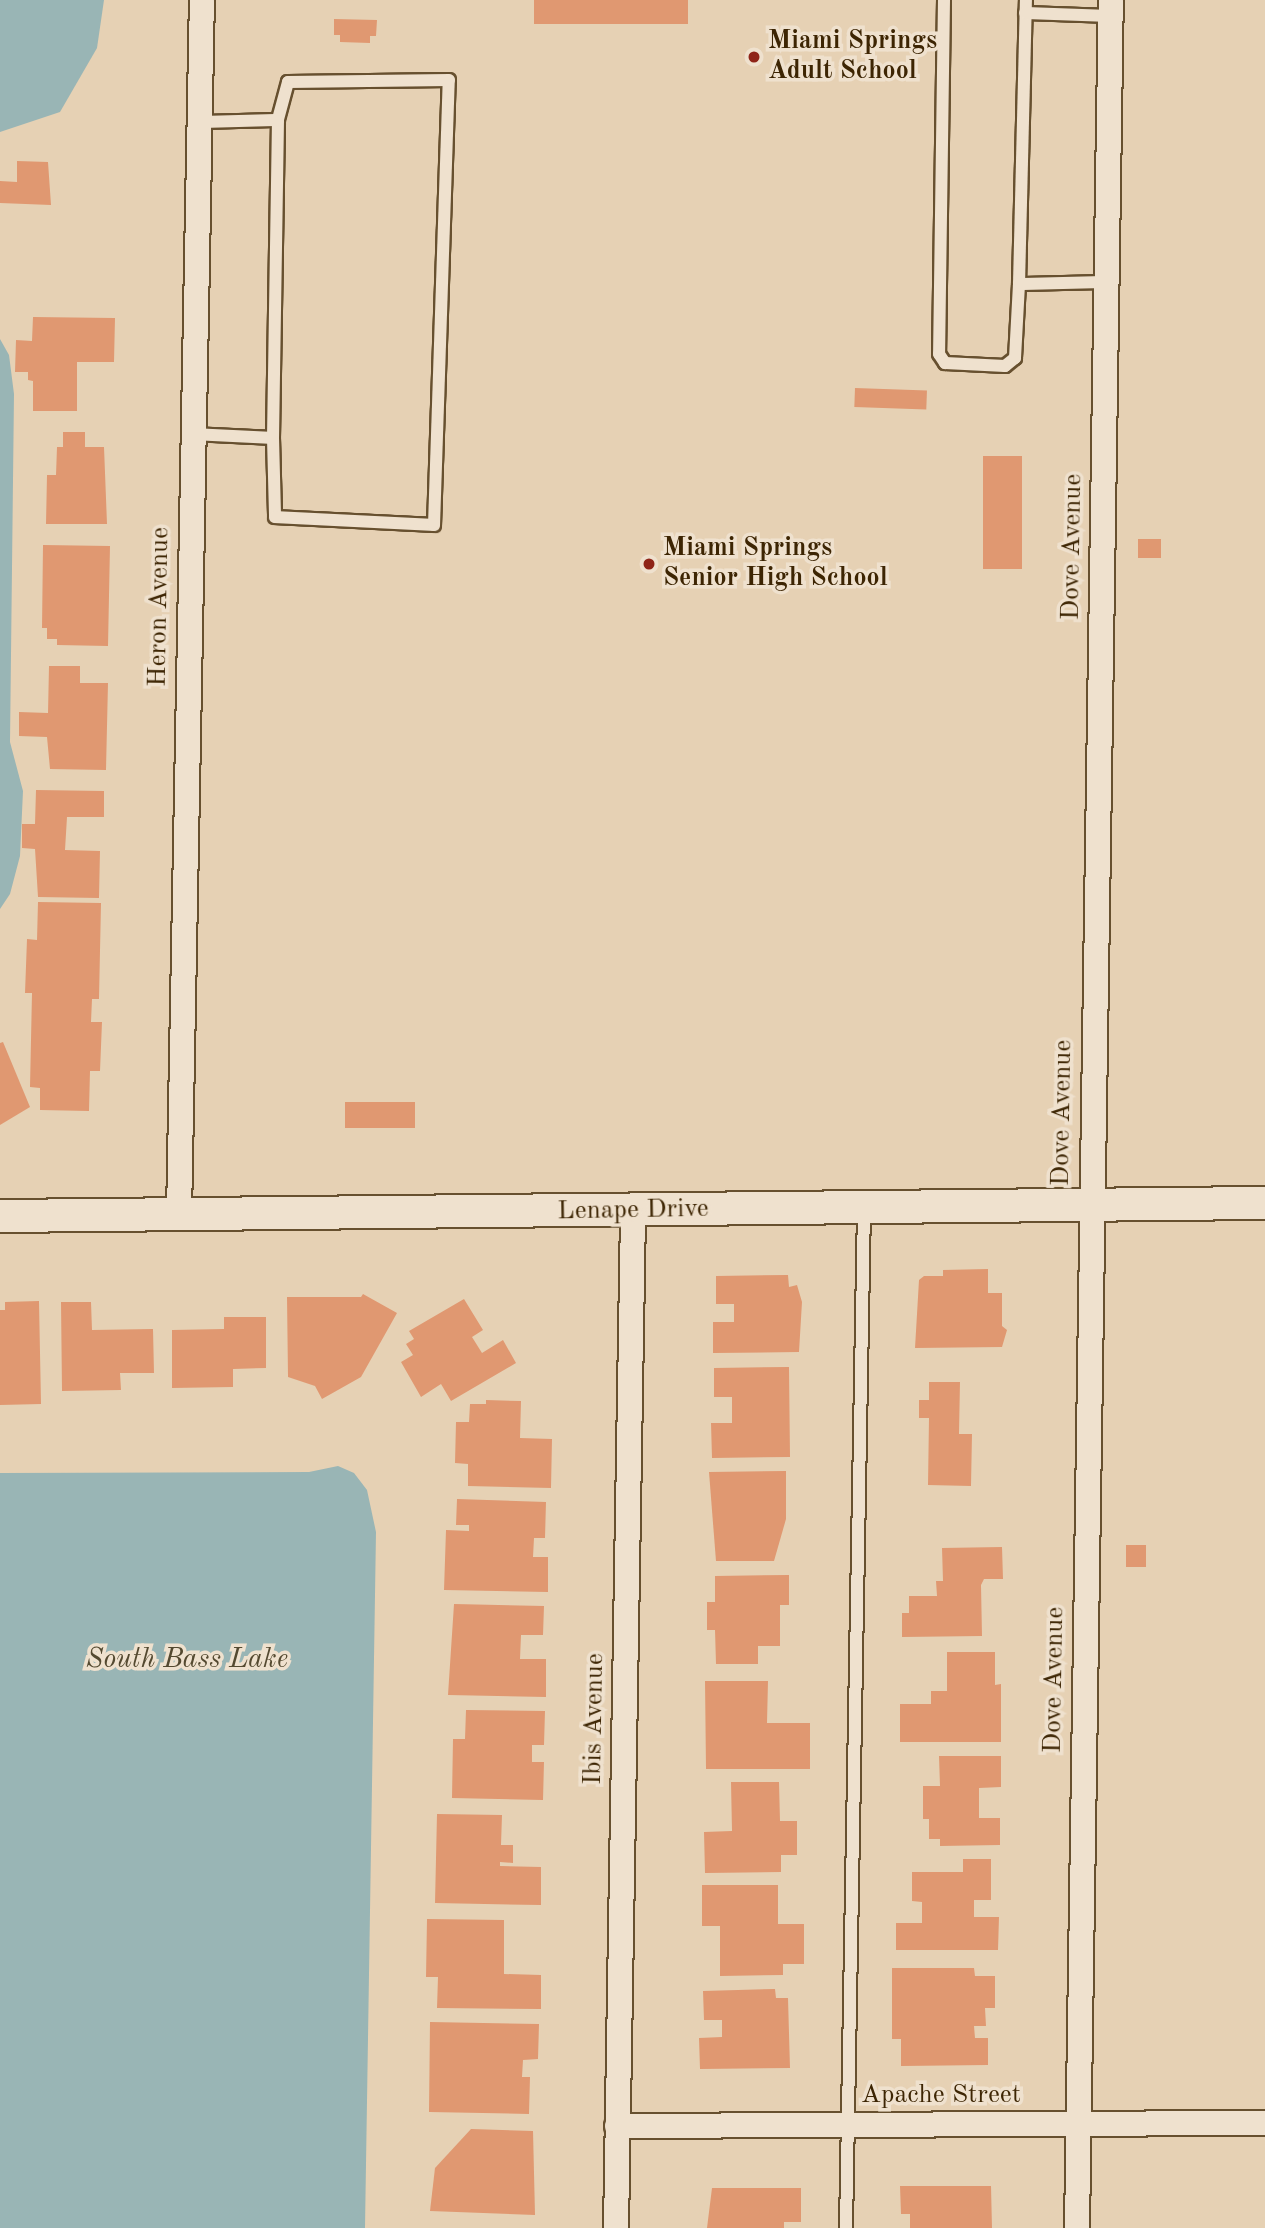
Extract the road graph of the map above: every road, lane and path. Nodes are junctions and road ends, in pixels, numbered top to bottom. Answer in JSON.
{"nodes":[{"id":1,"x":202,"y":0,"type":"edge"},
{"id":2,"x":944,"y":0,"type":"edge"},
{"id":3,"x":1025,"y":6,"type":"edge"},
{"id":4,"x":1111,"y":8,"type":"edge"},
{"id":5,"x":278,"y":120,"type":"junction"},
{"id":6,"x":199,"y":122,"type":"junction"},
{"id":7,"x":1107,"y":282,"type":"junction"},
{"id":8,"x":1020,"y":284,"type":"junction"},
{"id":9,"x":193,"y":433,"type":"junction"},
{"id":10,"x":272,"y":438,"type":"junction"},
{"id":11,"x":1265,"y":1203,"type":"edge"},
{"id":12,"x":1092,"y":1204,"type":"junction"},
{"id":13,"x":864,"y":1208,"type":"junction"},
{"id":14,"x":634,"y":1211,"type":"junction"},
{"id":15,"x":179,"y":1215,"type":"junction"},
{"id":16,"x":0,"y":1216,"type":"edge"},
{"id":17,"x":1265,"y":2123,"type":"edge"},
{"id":18,"x":617,"y":2126,"type":"junction"},
{"id":19,"x":848,"y":2126,"type":"junction"},
{"id":20,"x":1079,"y":2126,"type":"junction"},
{"id":21,"x":616,"y":2228,"type":"edge"},
{"id":22,"x":846,"y":2228,"type":"edge"},
{"id":23,"x":1077,"y":2228,"type":"edge"}],
"edges":[{"from":1,"to":6,"type":"street","name":"Heron Avenue"},
{"from":2,"to":8,"type":"lane"},
{"from":3,"to":4,"type":"lane"},
{"from":3,"to":8,"type":"lane"},
{"from":4,"to":7,"type":"street","name":"Dove Avenue"},
{"from":5,"to":6,"type":"lane"},
{"from":5,"to":10,"type":"lane"},
{"from":5,"to":10,"type":"lane"},
{"from":6,"to":9,"type":"street","name":"Heron Avenue"},
{"from":7,"to":8,"type":"lane"},
{"from":7,"to":12,"type":"street","name":"Dove Avenue"},
{"from":9,"to":10,"type":"lane"},
{"from":9,"to":15,"type":"street","name":"Heron Avenue"},
{"from":11,"to":12,"type":"street","name":"Lenape Drive"},
{"from":12,"to":13,"type":"street","name":"Lenape Drive"},
{"from":12,"to":20,"type":"street","name":"Dove Avenue"},
{"from":13,"to":14,"type":"street","name":"Lenape Drive"},
{"from":13,"to":19,"type":"lane"},
{"from":14,"to":15,"type":"street","name":"Lenape Drive"},
{"from":14,"to":18,"type":"street","name":"Ibis Avenue"},
{"from":15,"to":16,"type":"street","name":"Lenape Drive"},
{"from":17,"to":20,"type":"street","name":"Apache Street"},
{"from":18,"to":19,"type":"street","name":"Apache Street"},
{"from":18,"to":21,"type":"street","name":"Ibis Avenue"},
{"from":19,"to":20,"type":"street","name":"Apache Street"},
{"from":19,"to":22,"type":"lane"},
{"from":20,"to":23,"type":"street","name":"Dove Avenue"}]}
